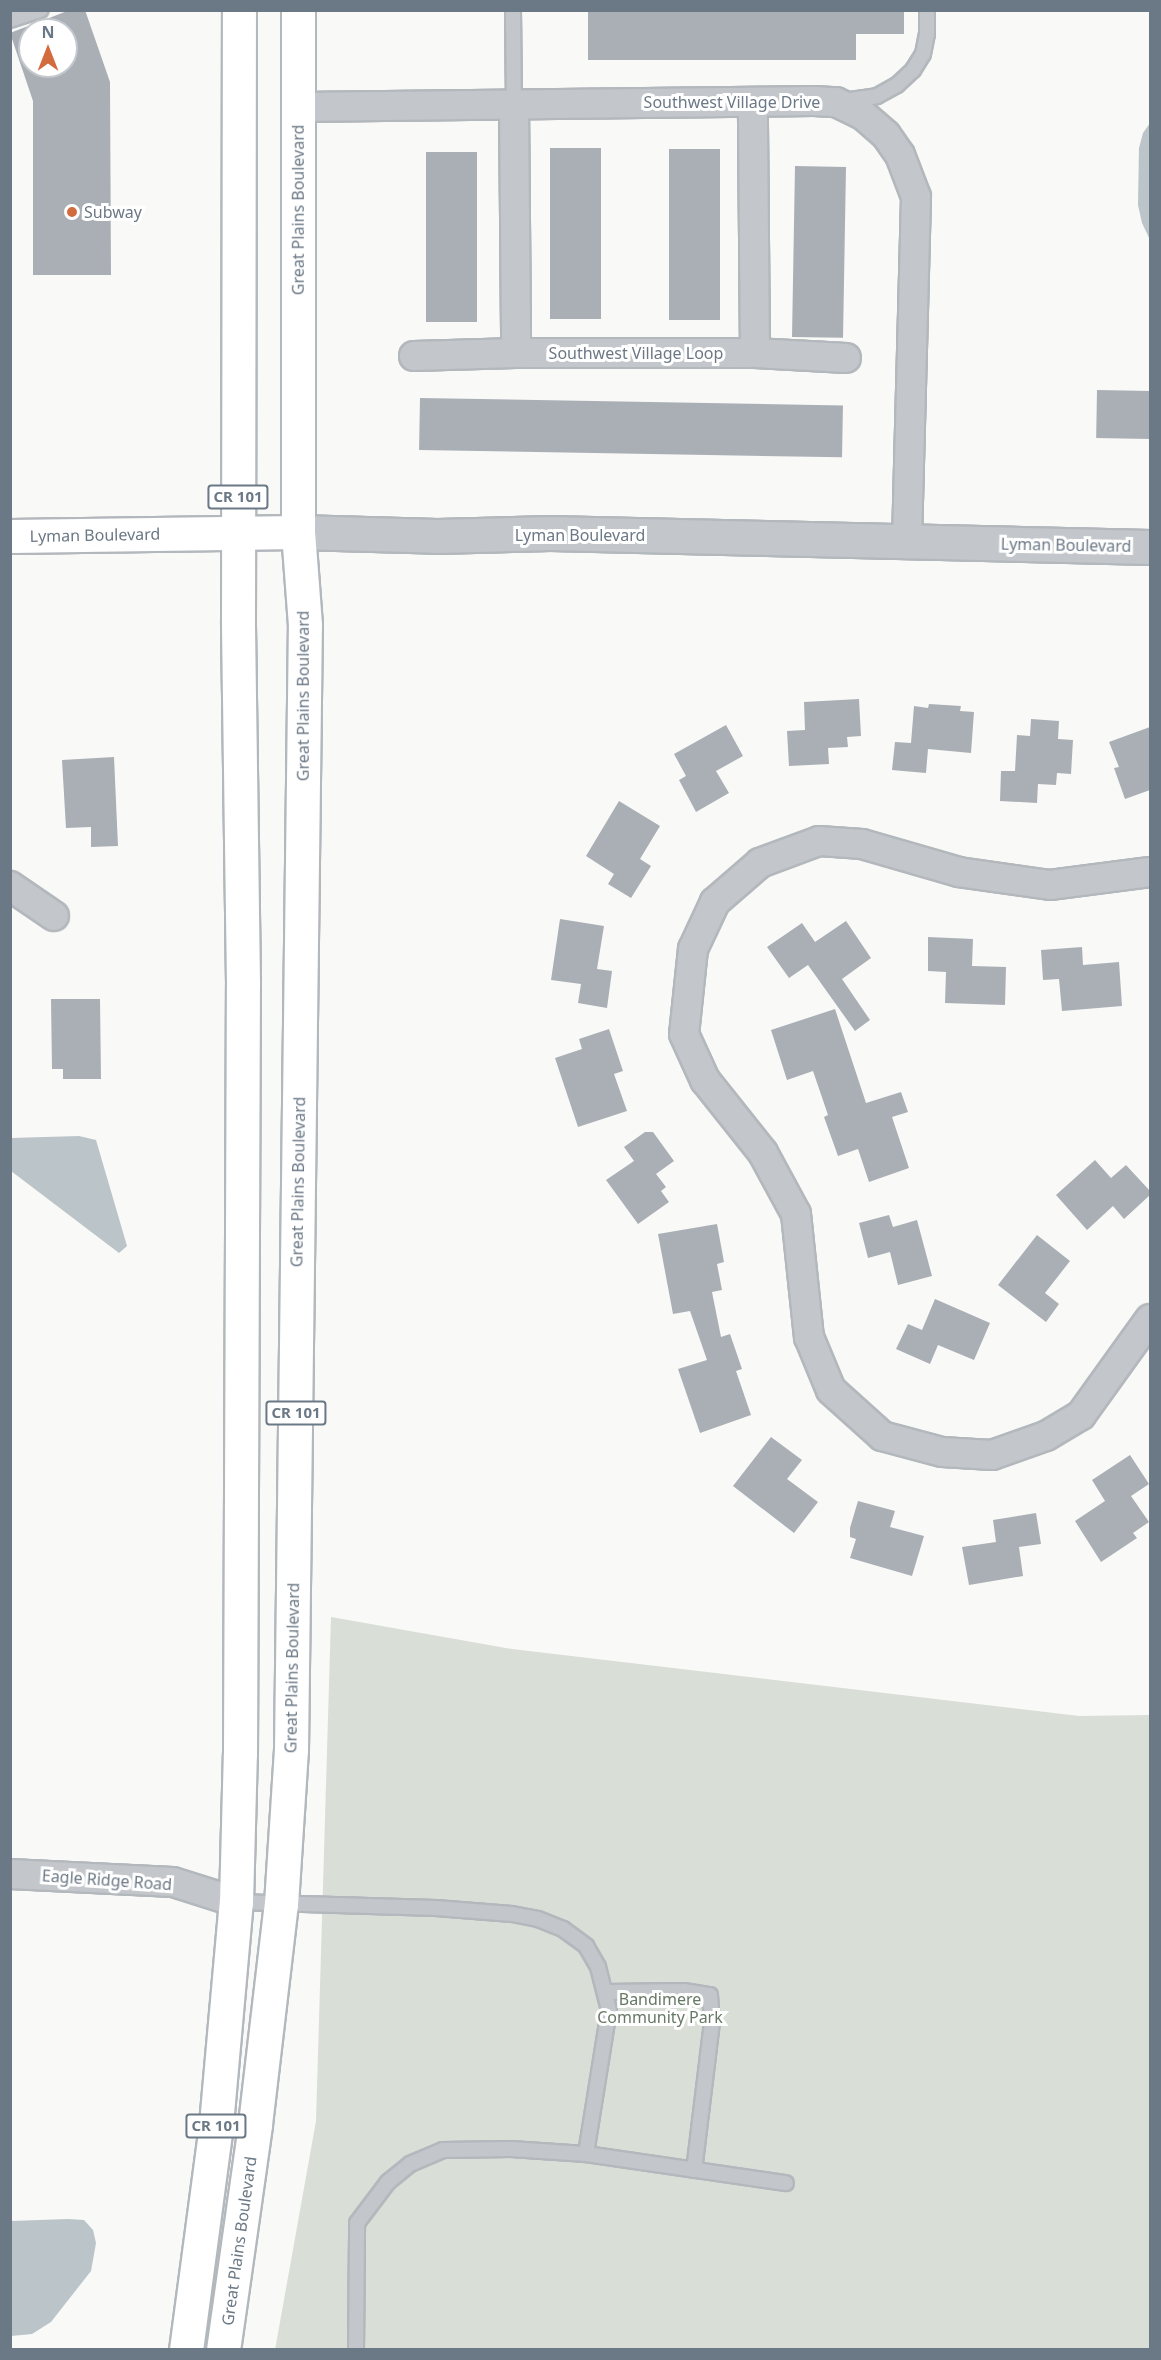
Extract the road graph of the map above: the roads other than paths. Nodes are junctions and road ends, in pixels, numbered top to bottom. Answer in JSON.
{"nodes":[{"id":1,"x":40,"y":10,"type":"edge"},
{"id":2,"x":238,"y":10,"type":"edge"},
{"id":3,"x":298,"y":10,"type":"edge"},
{"id":4,"x":513,"y":10,"type":"edge"},
{"id":5,"x":927,"y":10,"type":"edge"},
{"id":6,"x":10,"y":20,"type":"edge"},
{"id":7,"x":753,"y":102,"type":"junction"},
{"id":8,"x":836,"y":102,"type":"junction"},
{"id":9,"x":514,"y":103,"type":"junction"},
{"id":10,"x":298,"y":107,"type":"junction"},
{"id":11,"x":516,"y":353,"type":"junction"},
{"id":12,"x":755,"y":353,"type":"junction"},
{"id":13,"x":414,"y":356,"type":"dead end"},
{"id":14,"x":846,"y":358,"type":"dead end"},
{"id":15,"x":298,"y":532,"type":"junction"},
{"id":16,"x":239,"y":534,"type":"junction"},
{"id":17,"x":10,"y":536,"type":"edge"},
{"id":18,"x":907,"y":542,"type":"junction"},
{"id":19,"x":1150,"y":547,"type":"edge"},
{"id":20,"x":1150,"y":872,"type":"edge"},
{"id":21,"x":10,"y":886,"type":"edge"},
{"id":22,"x":54,"y":916,"type":"dead end"},
{"id":23,"x":1150,"y":1319,"type":"edge"},
{"id":24,"x":10,"y":1874,"type":"edge"},
{"id":25,"x":236,"y":1902,"type":"junction"},
{"id":26,"x":280,"y":1904,"type":"junction"},
{"id":27,"x":604,"y":1992,"type":"junction"},
{"id":28,"x":586,"y":2154,"type":"junction"},
{"id":29,"x":694,"y":2170,"type":"junction"},
{"id":30,"x":786,"y":2183,"type":"dead end"},
{"id":31,"x":186,"y":2349,"type":"edge"},
{"id":32,"x":223,"y":2349,"type":"edge"},
{"id":33,"x":356,"y":2349,"type":"edge"}],
"edges":[{"from":1,"to":6,"type":"lane"},
{"from":2,"to":16,"type":"main road","number":"CR 101"},
{"from":3,"to":10,"type":"main road","name":"Great Plains Boulevard","number":"CR 101"},
{"from":4,"to":9,"type":"lane"},
{"from":5,"to":8,"type":"lane"},
{"from":7,"to":8,"type":"street","name":"Southwest Village Drive"},
{"from":7,"to":9,"type":"street","name":"Southwest Village Drive"},
{"from":7,"to":12,"type":"street"},
{"from":8,"to":18,"type":"street","name":"Southwest Village Drive"},
{"from":9,"to":10,"type":"street","name":"Southwest Village Drive"},
{"from":9,"to":11,"type":"street"},
{"from":10,"to":15,"type":"main road","name":"Great Plains Boulevard","number":"CR 101"},
{"from":11,"to":12,"type":"street","name":"Southwest Village Loop"},
{"from":11,"to":13,"type":"street","name":"Southwest Village Loop"},
{"from":12,"to":14,"type":"street","name":"Southwest Village Loop"},
{"from":15,"to":16,"type":"main road","name":"Lyman Boulevard"},
{"from":15,"to":18,"type":"street","name":"Lyman Boulevard"},
{"from":15,"to":26,"type":"main road","name":"Great Plains Boulevard","number":"CR 101"},
{"from":16,"to":17,"type":"main road","name":"Lyman Boulevard"},
{"from":16,"to":25,"type":"main road","number":"CR 101"},
{"from":18,"to":19,"type":"street","name":"Lyman Boulevard"},
{"from":20,"to":23,"type":"street"},
{"from":21,"to":22,"type":"street"},
{"from":24,"to":25,"type":"street","name":"Eagle Ridge Road"},
{"from":25,"to":26,"type":"lane"},
{"from":25,"to":31,"type":"main road","number":"CR 101"},
{"from":26,"to":27,"type":"lane"},
{"from":26,"to":32,"type":"main road","name":"Great Plains Boulevard","number":"CR 101"},
{"from":27,"to":28,"type":"lane"},
{"from":27,"to":29,"type":"lane"},
{"from":28,"to":29,"type":"lane"},
{"from":28,"to":33,"type":"lane"},
{"from":29,"to":30,"type":"lane"}]}
